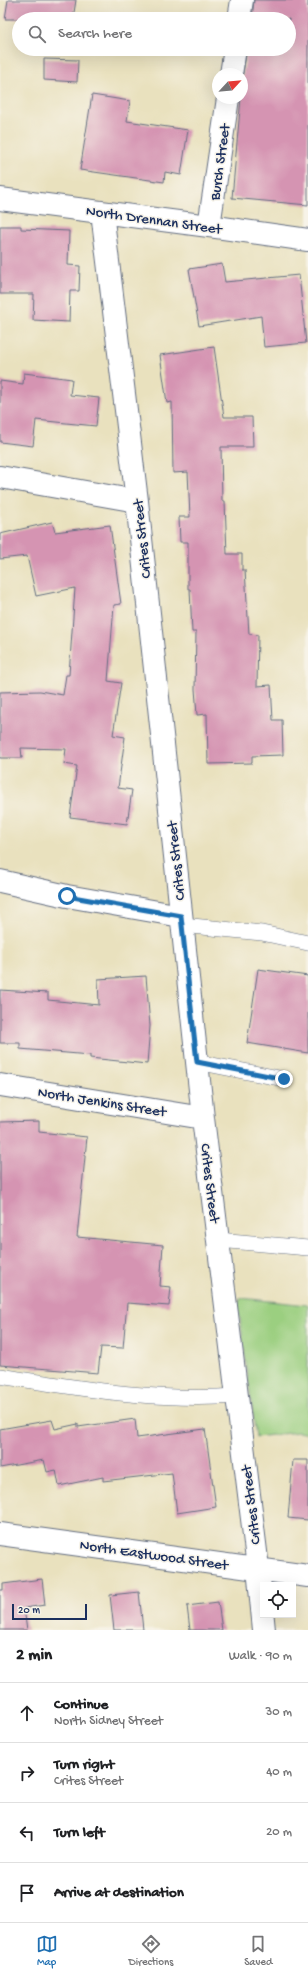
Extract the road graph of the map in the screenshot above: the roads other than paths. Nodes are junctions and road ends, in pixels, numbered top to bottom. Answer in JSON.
{"nodes":[{"id":1,"x":242,"y":0,"type":"edge"},
{"id":2,"x":240,"y":12,"type":"edge"},
{"id":3,"x":234,"y":56,"type":"edge"},
{"id":4,"x":232,"y":68,"type":"edge"},
{"id":5,"x":227,"y":104,"type":"edge"},
{"id":6,"x":0,"y":199,"type":"edge"},
{"id":7,"x":102,"y":212,"type":"junction"},
{"id":8,"x":209,"y":226,"type":"junction"},
{"id":9,"x":308,"y":240,"type":"edge"},
{"id":10,"x":0,"y":477,"type":"edge"},
{"id":11,"x":137,"y":501,"type":"junction"},
{"id":12,"x":0,"y":881,"type":"edge"},
{"id":13,"x":181,"y":921,"type":"junction"},
{"id":14,"x":308,"y":943,"type":"edge"},
{"id":15,"x":197,"y":1062,"type":"junction"},
{"id":16,"x":284,"y":1079,"type":"dead end"},
{"id":17,"x":0,"y":1085,"type":"edge"},
{"id":18,"x":203,"y":1118,"type":"junction"},
{"id":19,"x":218,"y":1240,"type":"junction"},
{"id":20,"x":308,"y":1248,"type":"edge"},
{"id":21,"x":0,"y":1376,"type":"edge"},
{"id":22,"x":237,"y":1396,"type":"junction"},
{"id":23,"x":0,"y":1534,"type":"edge"},
{"id":24,"x":258,"y":1568,"type":"junction"},
{"id":25,"x":308,"y":1576,"type":"edge"},
{"id":26,"x":264,"y":1630,"type":"edge"}],
"edges":[{"from":1,"to":2,"type":"street"},
{"from":3,"to":4,"type":"street"},
{"from":5,"to":8,"type":"street","name":"Burch Street"},
{"from":6,"to":7,"type":"street","name":"North Drennan Street"},
{"from":7,"to":8,"type":"street","name":"North Drennan Street"},
{"from":7,"to":11,"type":"street","name":"Crites Street"},
{"from":8,"to":9,"type":"street","name":"North Drennan Street"},
{"from":10,"to":11,"type":"street"},
{"from":11,"to":13,"type":"street","name":"Crites Street"},
{"from":12,"to":13,"type":"street"},
{"from":13,"to":14,"type":"lane"},
{"from":13,"to":15,"type":"street","name":"Crites Street"},
{"from":15,"to":16,"type":"lane"},
{"from":15,"to":18,"type":"street","name":"Crites Street"},
{"from":17,"to":18,"type":"street","name":"North Jenkins Street"},
{"from":18,"to":19,"type":"street","name":"Crites Street"},
{"from":19,"to":20,"type":"lane"},
{"from":19,"to":22,"type":"street","name":"Crites Street"},
{"from":21,"to":22,"type":"lane"},
{"from":22,"to":24,"type":"street","name":"Crites Street"},
{"from":23,"to":24,"type":"street","name":"North Eastwood Street"},
{"from":24,"to":25,"type":"street","name":"North Eastwood Street"},
{"from":24,"to":26,"type":"street","name":"Crites Street"}]}
